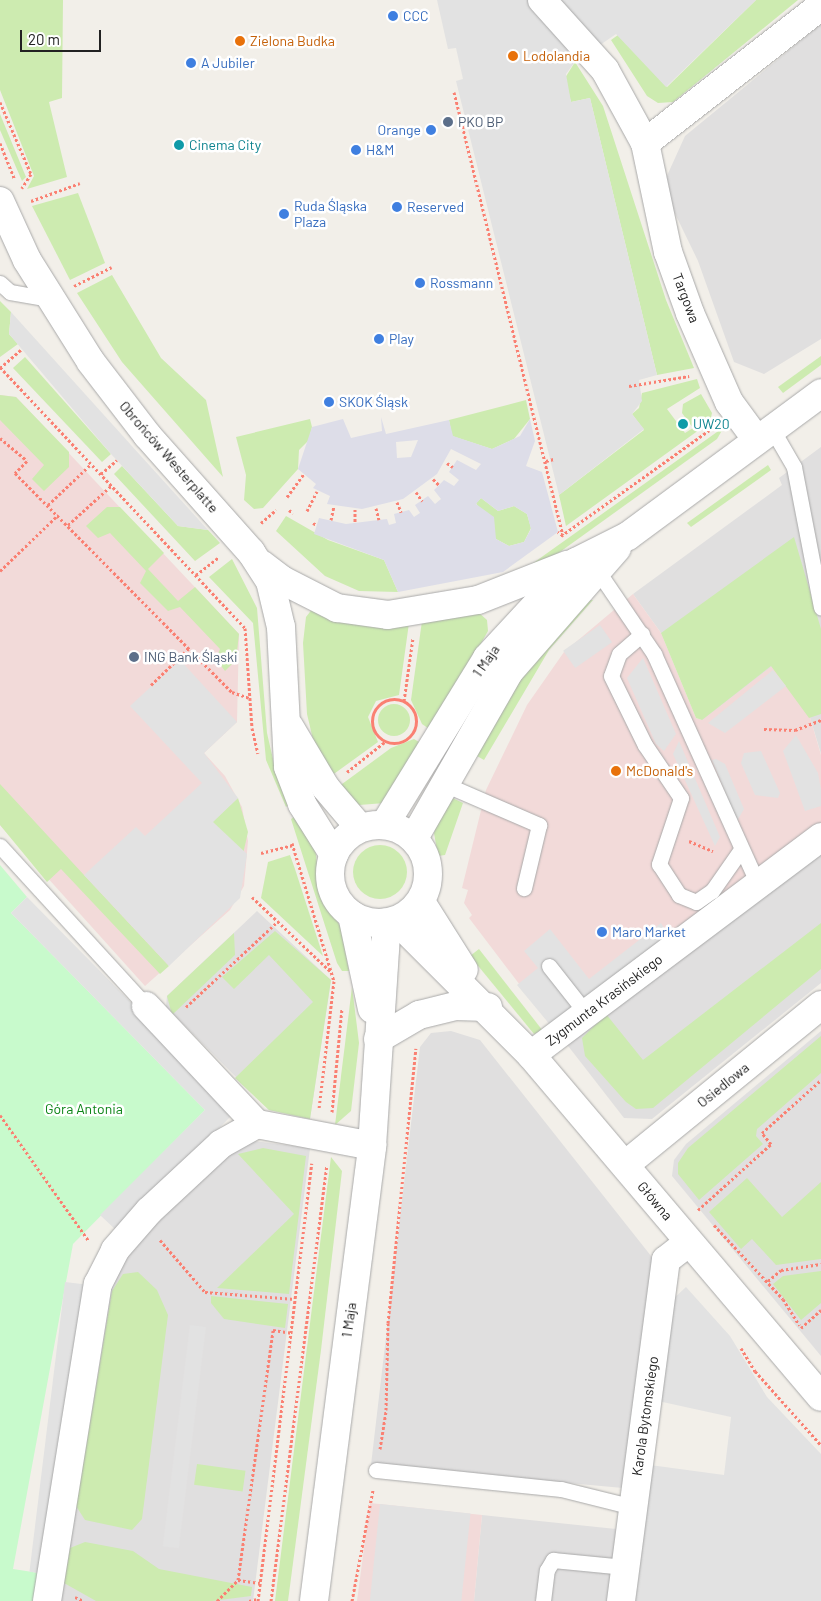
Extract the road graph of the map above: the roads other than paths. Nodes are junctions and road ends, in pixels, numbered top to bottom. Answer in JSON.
{"nodes":[{"id":1,"x":542,"y":0,"type":"edge"},
{"id":2,"x":821,"y":6,"type":"edge"},
{"id":3,"x":645,"y":143,"type":"junction"},
{"id":4,"x":15,"y":198,"type":"edge"},
{"id":5,"x":0,"y":283,"type":"edge"},
{"id":6,"x":65,"y":292,"type":"junction"},
{"id":7,"x":821,"y":393,"type":"edge"},
{"id":8,"x":765,"y":434,"type":"junction"},
{"id":9,"x":260,"y":563,"type":"junction"},
{"id":10,"x":586,"y":566,"type":"junction"},
{"id":11,"x":821,"y":607,"type":"edge"},
{"id":12,"x":642,"y":634,"type":"junction"},
{"id":13,"x":289,"y":726,"type":"junction"},
{"id":14,"x":442,"y":784,"type":"junction"},
{"id":15,"x":373,"y":826,"type":"junction"},
{"id":16,"x":821,"y":837,"type":"edge"},
{"id":17,"x":414,"y":838,"type":"junction"},
{"id":18,"x":0,"y":846,"type":"edge"},
{"id":19,"x":740,"y":851,"type":"junction"},
{"id":20,"x":334,"y":855,"type":"junction"},
{"id":21,"x":758,"y":884,"type":"junction"},
{"id":22,"x":524,"y":888,"type":"dead end"},
{"id":23,"x":421,"y":902,"type":"junction"},
{"id":24,"x":352,"y":915,"type":"junction"},
{"id":25,"x":392,"y":922,"type":"junction"},
{"id":26,"x":549,"y":966,"type":"dead end"},
{"id":27,"x":821,"y":1005,"type":"edge"},
{"id":28,"x":146,"y":1006,"type":"joint"},
{"id":29,"x":488,"y":1006,"type":"junction"},
{"id":30,"x":586,"y":1013,"type":"junction"},
{"id":31,"x":378,"y":1040,"type":"junction"},
{"id":32,"x":531,"y":1055,"type":"junction"},
{"id":33,"x":257,"y":1124,"type":"junction"},
{"id":34,"x":372,"y":1146,"type":"junction"},
{"id":35,"x":625,"y":1165,"type":"junction"},
{"id":36,"x":689,"y":1242,"type":"junction"},
{"id":37,"x":821,"y":1397,"type":"edge"},
{"id":38,"x":376,"y":1470,"type":"road end"},
{"id":39,"x":632,"y":1507,"type":"junction"},
{"id":40,"x":625,"y":1567,"type":"junction"},
{"id":41,"x":47,"y":1601,"type":"edge"},
{"id":42,"x":314,"y":1601,"type":"edge"},
{"id":43,"x":543,"y":1601,"type":"edge"},
{"id":44,"x":621,"y":1601,"type":"edge"}],
"edges":[{"from":1,"to":3,"type":"street","name":"Targowa"},
{"from":2,"to":3,"type":"street"},
{"from":3,"to":8,"type":"street","name":"Targowa"},
{"from":4,"to":6,"type":"street","name":"Obrońców Westerplatte"},
{"from":5,"to":6,"type":"lane"},
{"from":6,"to":9,"type":"street","name":"Obrońców Westerplatte"},
{"from":7,"to":8,"type":"street","name":"1 Maja"},
{"from":8,"to":10,"type":"street","name":"1 Maja"},
{"from":8,"to":11,"type":"lane"},
{"from":9,"to":10,"type":"street"},
{"from":9,"to":13,"type":"street","name":"Obrońców Westerplatte"},
{"from":10,"to":12,"type":"lane"},
{"from":10,"to":14,"type":"street","name":"1 Maja"},
{"from":10,"to":15,"type":"street","name":"1 Maja"},
{"from":12,"to":19,"type":"lane"},
{"from":12,"to":19,"type":"lane"},
{"from":13,"to":15,"type":"street","name":"Obrońców Westerplatte"},
{"from":13,"to":20,"type":"street","name":"Obrońców Westerplatte"},
{"from":14,"to":17,"type":"street","name":"1 Maja"},
{"from":14,"to":22,"type":"lane"},
{"from":15,"to":17,"type":"street"},
{"from":15,"to":20,"type":"street"},
{"from":16,"to":21,"type":"street","name":"Zygmunta Krasińskiego"},
{"from":17,"to":23,"type":"street"},
{"from":18,"to":28,"type":"lane"},
{"from":19,"to":21,"type":"lane"},
{"from":20,"to":24,"type":"street"},
{"from":21,"to":30,"type":"street","name":"Zygmunta Krasińskiego"},
{"from":23,"to":25,"type":"street"},
{"from":23,"to":29,"type":"street","name":"Główna"},
{"from":24,"to":25,"type":"street"},
{"from":24,"to":31,"type":"street","name":"1 Maja"},
{"from":25,"to":29,"type":"street","name":"Główna"},
{"from":25,"to":31,"type":"street","name":"1 Maja"},
{"from":26,"to":30,"type":"lane"},
{"from":27,"to":35,"type":"street","name":"Osiedlowa"},
{"from":28,"to":33,"type":"street"},
{"from":29,"to":31,"type":"street"},
{"from":29,"to":32,"type":"street","name":"Główna"},
{"from":30,"to":32,"type":"street","name":"Zygmunta Krasińskiego"},
{"from":31,"to":34,"type":"street","name":"1 Maja"},
{"from":32,"to":35,"type":"street","name":"Główna"},
{"from":33,"to":34,"type":"street"},
{"from":33,"to":41,"type":"street"},
{"from":34,"to":42,"type":"street","name":"1 Maja"},
{"from":35,"to":36,"type":"street","name":"Główna"},
{"from":36,"to":37,"type":"street","name":"Główna"},
{"from":36,"to":39,"type":"street","name":"Karola Bytomskiego"},
{"from":38,"to":39,"type":"lane"},
{"from":39,"to":40,"type":"street","name":"Karola Bytomskiego"},
{"from":40,"to":43,"type":"lane"},
{"from":40,"to":44,"type":"street","name":"Karola Bytomskiego"}]}
